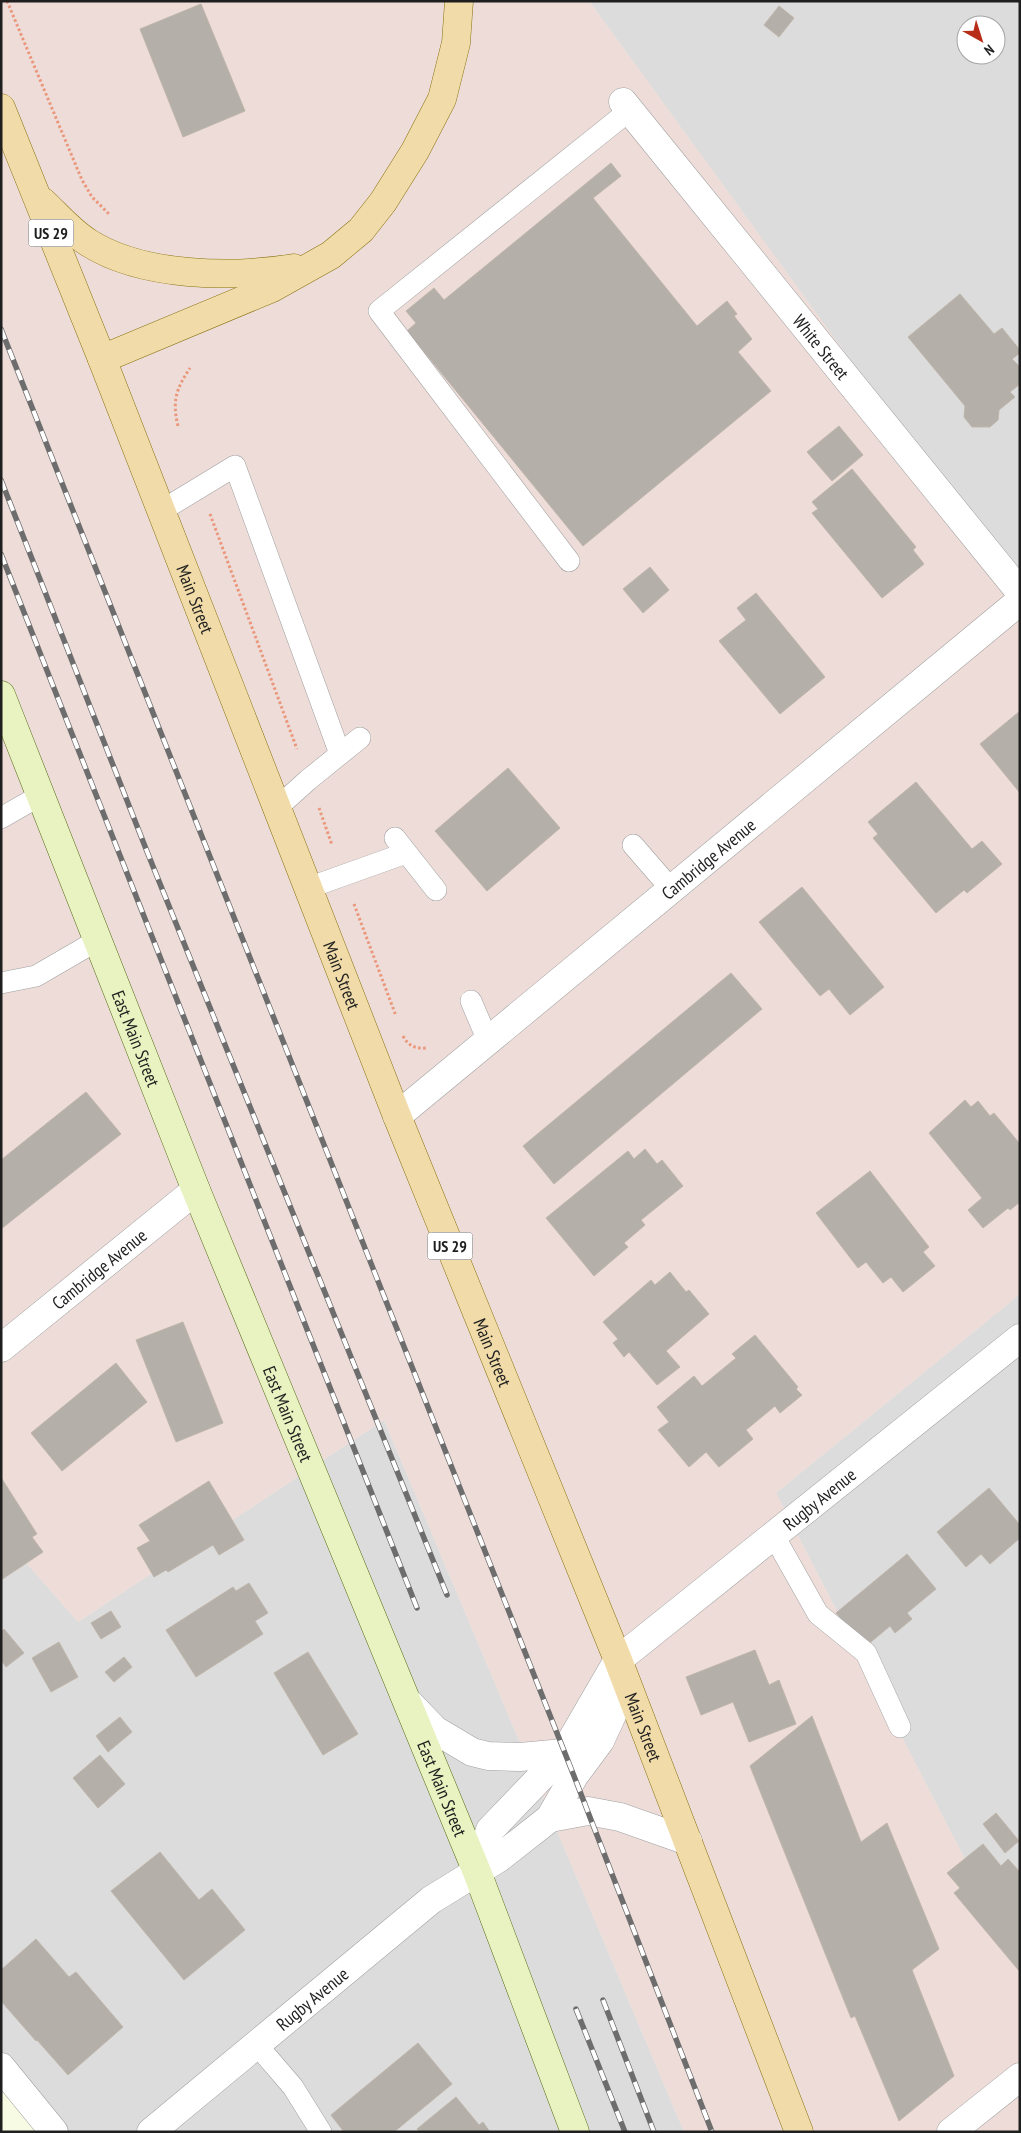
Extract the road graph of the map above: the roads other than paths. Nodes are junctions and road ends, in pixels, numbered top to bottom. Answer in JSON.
{"nodes":[{"id":1,"x":459,"y":1,"type":"edge"},
{"id":2,"x":626,"y":106,"type":"joint"},
{"id":3,"x":1,"y":108,"type":"edge"},
{"id":4,"x":36,"y":195,"type":"junction"},
{"id":5,"x":312,"y":265,"type":"junction"},
{"id":6,"x":102,"y":359,"type":"junction"},
{"id":7,"x":161,"y":511,"type":"junction"},
{"id":8,"x":569,"y":561,"type":"dead end"},
{"id":9,"x":1020,"y":592,"type":"edge"},
{"id":10,"x":1020,"y":601,"type":"edge"},
{"id":11,"x":1,"y":694,"type":"edge"},
{"id":12,"x":360,"y":738,"type":"dead end"},
{"id":13,"x":340,"y":754,"type":"junction"},
{"id":14,"x":41,"y":795,"type":"junction"},
{"id":15,"x":277,"y":808,"type":"junction"},
{"id":16,"x":1,"y":818,"type":"edge"},
{"id":17,"x":634,"y":845,"type":"dead end"},
{"id":18,"x":308,"y":888,"type":"junction"},
{"id":19,"x":671,"y":889,"type":"junction"},
{"id":20,"x":436,"y":890,"type":"dead end"},
{"id":21,"x":98,"y":940,"type":"junction"},
{"id":22,"x":1,"y":983,"type":"edge"},
{"id":23,"x":471,"y":1002,"type":"dead end"},
{"id":24,"x":488,"y":1041,"type":"junction"},
{"id":25,"x":397,"y":1116,"type":"junction"},
{"id":26,"x":196,"y":1190,"type":"junction"},
{"id":27,"x":1020,"y":1338,"type":"edge"},
{"id":28,"x":1,"y":1348,"type":"edge"},
{"id":29,"x":774,"y":1536,"type":"junction"},
{"id":30,"x":618,"y":1660,"type":"junction"},
{"id":31,"x":408,"y":1702,"type":"junction"},
{"id":32,"x":900,"y":1727,"type":"dead end"},
{"id":33,"x":564,"y":1753,"type":"junction"},
{"id":34,"x":550,"y":1818,"type":"junction"},
{"id":35,"x":688,"y":1841,"type":"junction"},
{"id":36,"x":477,"y":1872,"type":"junction"},
{"id":37,"x":257,"y":2044,"type":"junction"},
{"id":38,"x":1,"y":2067,"type":"edge"},
{"id":39,"x":1020,"y":2077,"type":"edge"},
{"id":40,"x":54,"y":2132,"type":"edge"},
{"id":41,"x":151,"y":2132,"type":"edge"},
{"id":42,"x":322,"y":2132,"type":"edge"},
{"id":43,"x":575,"y":2132,"type":"edge"},
{"id":44,"x":799,"y":2132,"type":"edge"},
{"id":45,"x":951,"y":2132,"type":"edge"}],
"edges":[{"from":1,"to":5,"type":"main road"},
{"from":2,"to":8,"type":"lane"},
{"from":2,"to":9,"type":"street","name":"White Street"},
{"from":3,"to":4,"type":"main road","name":"Main Street","number":"US 29"},
{"from":4,"to":5,"type":"main road"},
{"from":4,"to":6,"type":"main road","name":"Main Street","number":"US 29"},
{"from":5,"to":6,"type":"main road"},
{"from":6,"to":7,"type":"main road","name":"Main Street","number":"US 29"},
{"from":7,"to":13,"type":"lane"},
{"from":7,"to":15,"type":"main road","name":"Main Street","number":"US 29"},
{"from":10,"to":19,"type":"street","name":"Cambridge Avenue"},
{"from":11,"to":14,"type":"street","name":"East Main Street"},
{"from":12,"to":13,"type":"lane"},
{"from":13,"to":15,"type":"lane"},
{"from":14,"to":16,"type":"lane"},
{"from":14,"to":21,"type":"street","name":"East Main Street"},
{"from":15,"to":18,"type":"main road","name":"Main Street","number":"US 29"},
{"from":17,"to":19,"type":"lane"},
{"from":18,"to":20,"type":"lane"},
{"from":18,"to":25,"type":"main road","name":"Main Street","number":"US 29"},
{"from":19,"to":24,"type":"street","name":"Cambridge Avenue"},
{"from":21,"to":22,"type":"lane"},
{"from":21,"to":26,"type":"street","name":"East Main Street"},
{"from":23,"to":24,"type":"lane"},
{"from":24,"to":25,"type":"street","name":"Cambridge Avenue"},
{"from":25,"to":30,"type":"main road","name":"Main Street","number":"US 29"},
{"from":26,"to":28,"type":"street","name":"Cambridge Avenue"},
{"from":26,"to":31,"type":"street","name":"East Main Street"},
{"from":27,"to":29,"type":"street","name":"Rugby Avenue"},
{"from":29,"to":30,"type":"street","name":"Rugby Avenue"},
{"from":29,"to":32,"type":"lane"},
{"from":30,"to":33,"type":"street","name":"Rugby Avenue"},
{"from":30,"to":34,"type":"street","name":"Rugby Avenue"},
{"from":30,"to":35,"type":"main road","name":"Main Street","number":"US 29"},
{"from":31,"to":33,"type":"street"},
{"from":31,"to":36,"type":"street","name":"East Main Street"},
{"from":33,"to":36,"type":"street","name":"Rugby Avenue"},
{"from":34,"to":35,"type":"street"},
{"from":34,"to":36,"type":"street","name":"Rugby Avenue"},
{"from":35,"to":44,"type":"main road","name":"Main Street","number":"US 29"},
{"from":36,"to":37,"type":"street","name":"Rugby Avenue"},
{"from":36,"to":43,"type":"street","name":"East Main Street"},
{"from":37,"to":41,"type":"street","name":"Rugby Avenue"},
{"from":37,"to":42,"type":"lane"},
{"from":38,"to":40,"type":"street"},
{"from":39,"to":45,"type":"street"}]}
